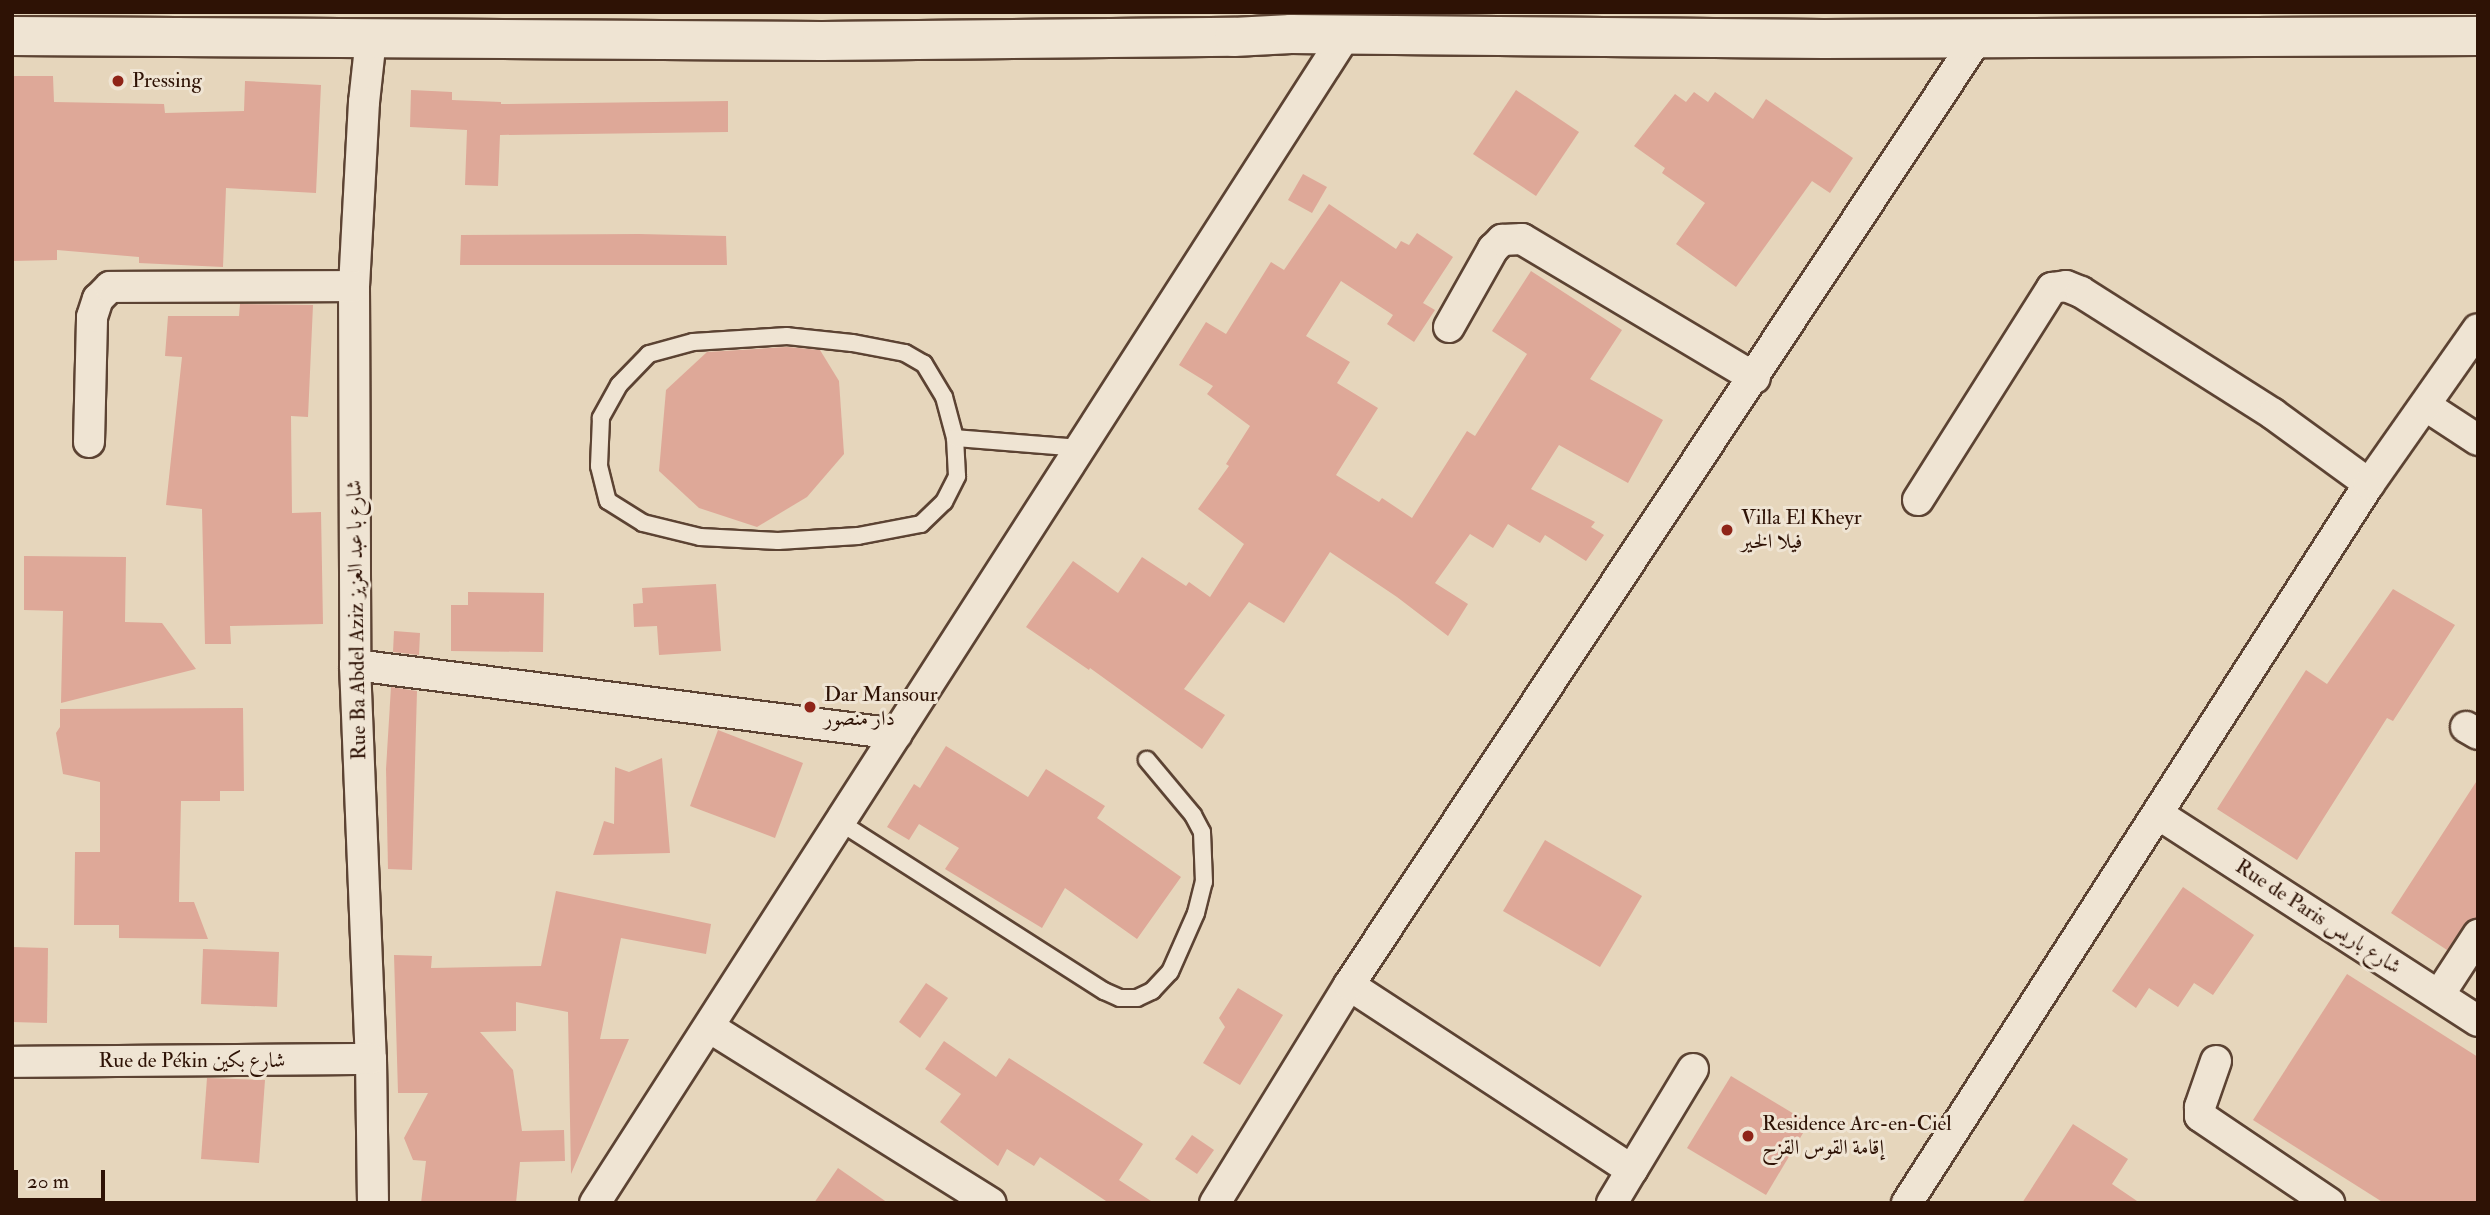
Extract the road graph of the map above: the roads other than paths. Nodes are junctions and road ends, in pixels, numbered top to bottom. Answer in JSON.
{"nodes":[{"id":1,"x":1291,"y":23,"type":"edge"},
{"id":2,"x":194,"y":25,"type":"edge"},
{"id":3,"x":1346,"y":34,"type":"junction"},
{"id":4,"x":12,"y":36,"type":"edge"},
{"id":5,"x":2478,"y":36,"type":"edge"},
{"id":6,"x":371,"y":38,"type":"junction"},
{"id":7,"x":1978,"y":39,"type":"junction"},
{"id":8,"x":354,"y":286,"type":"junction"},
{"id":9,"x":1450,"y":327,"type":"dead end"},
{"id":10,"x":2478,"y":329,"type":"edge"},
{"id":11,"x":1755,"y":378,"type":"junction"},
{"id":12,"x":2426,"y":405,"type":"junction"},
{"id":13,"x":955,"y":438,"type":"junction"},
{"id":14,"x":2478,"y":440,"type":"edge"},
{"id":15,"x":89,"y":442,"type":"dead end"},
{"id":16,"x":1079,"y":448,"type":"junction"},
{"id":17,"x":2370,"y":484,"type":"junction"},
{"id":18,"x":1918,"y":500,"type":"dead end"},
{"id":19,"x":355,"y":665,"type":"junction"},
{"id":20,"x":897,"y":734,"type":"junction"},
{"id":21,"x":1147,"y":760,"type":"dead end"},
{"id":22,"x":2158,"y":814,"type":"junction"},
{"id":23,"x":838,"y":821,"type":"junction"},
{"id":24,"x":2478,"y":935,"type":"edge"},
{"id":25,"x":1349,"y":985,"type":"junction"},
{"id":26,"x":2439,"y":995,"type":"junction"},
{"id":27,"x":2478,"y":1021,"type":"edge"},
{"id":28,"x":709,"y":1027,"type":"junction"},
{"id":29,"x":372,"y":1059,"type":"junction"},
{"id":30,"x":2216,"y":1061,"type":"dead end"},
{"id":31,"x":12,"y":1062,"type":"edge"},
{"id":32,"x":1693,"y":1069,"type":"dead end"},
{"id":33,"x":1632,"y":1170,"type":"junction"},
{"id":34,"x":373,"y":1203,"type":"edge"},
{"id":35,"x":595,"y":1203,"type":"edge"},
{"id":36,"x":991,"y":1203,"type":"edge"},
{"id":37,"x":1214,"y":1203,"type":"edge"},
{"id":38,"x":1612,"y":1203,"type":"edge"},
{"id":39,"x":1907,"y":1203,"type":"edge"},
{"id":40,"x":2329,"y":1203,"type":"edge"}],
"edges":[{"from":1,"to":3,"type":"street"},
{"from":1,"to":6,"type":"street"},
{"from":2,"to":4,"type":"street"},
{"from":2,"to":6,"type":"street"},
{"from":3,"to":7,"type":"street"},
{"from":3,"to":16,"type":"street"},
{"from":5,"to":7,"type":"street"},
{"from":6,"to":8,"type":"street","name":"Rue Ba Abdel Aziz شارع با عبد العزيز"},
{"from":7,"to":11,"type":"street"},
{"from":8,"to":15,"type":"street"},
{"from":8,"to":19,"type":"street","name":"Rue Ba Abdel Aziz شارع با عبد العزيز"},
{"from":9,"to":11,"type":"street"},
{"from":10,"to":12,"type":"street"},
{"from":11,"to":25,"type":"street"},
{"from":12,"to":14,"type":"street"},
{"from":12,"to":17,"type":"street"},
{"from":13,"to":13,"type":"lane"},
{"from":13,"to":16,"type":"lane"},
{"from":16,"to":20,"type":"street"},
{"from":17,"to":18,"type":"street"},
{"from":17,"to":22,"type":"street"},
{"from":19,"to":20,"type":"street"},
{"from":19,"to":29,"type":"street","name":"Rue Ba Abdel Aziz شارع با عبد العزيز"},
{"from":20,"to":23,"type":"street"},
{"from":21,"to":23,"type":"lane"},
{"from":22,"to":26,"type":"street","name":"Rue de Paris شارع باريس"},
{"from":22,"to":39,"type":"street"},
{"from":23,"to":28,"type":"street"},
{"from":24,"to":26,"type":"street"},
{"from":25,"to":33,"type":"street"},
{"from":25,"to":37,"type":"street"},
{"from":26,"to":27,"type":"street","name":"Rue de Paris شارع باريس"},
{"from":28,"to":35,"type":"street"},
{"from":28,"to":36,"type":"street"},
{"from":29,"to":31,"type":"street","name":"Rue de Pékin شارع بكين"},
{"from":29,"to":34,"type":"street","name":"Rue Ba Abdel Aziz شارع با عبد العزيز"},
{"from":30,"to":40,"type":"street"},
{"from":32,"to":33,"type":"street"},
{"from":33,"to":38,"type":"street"}]}
